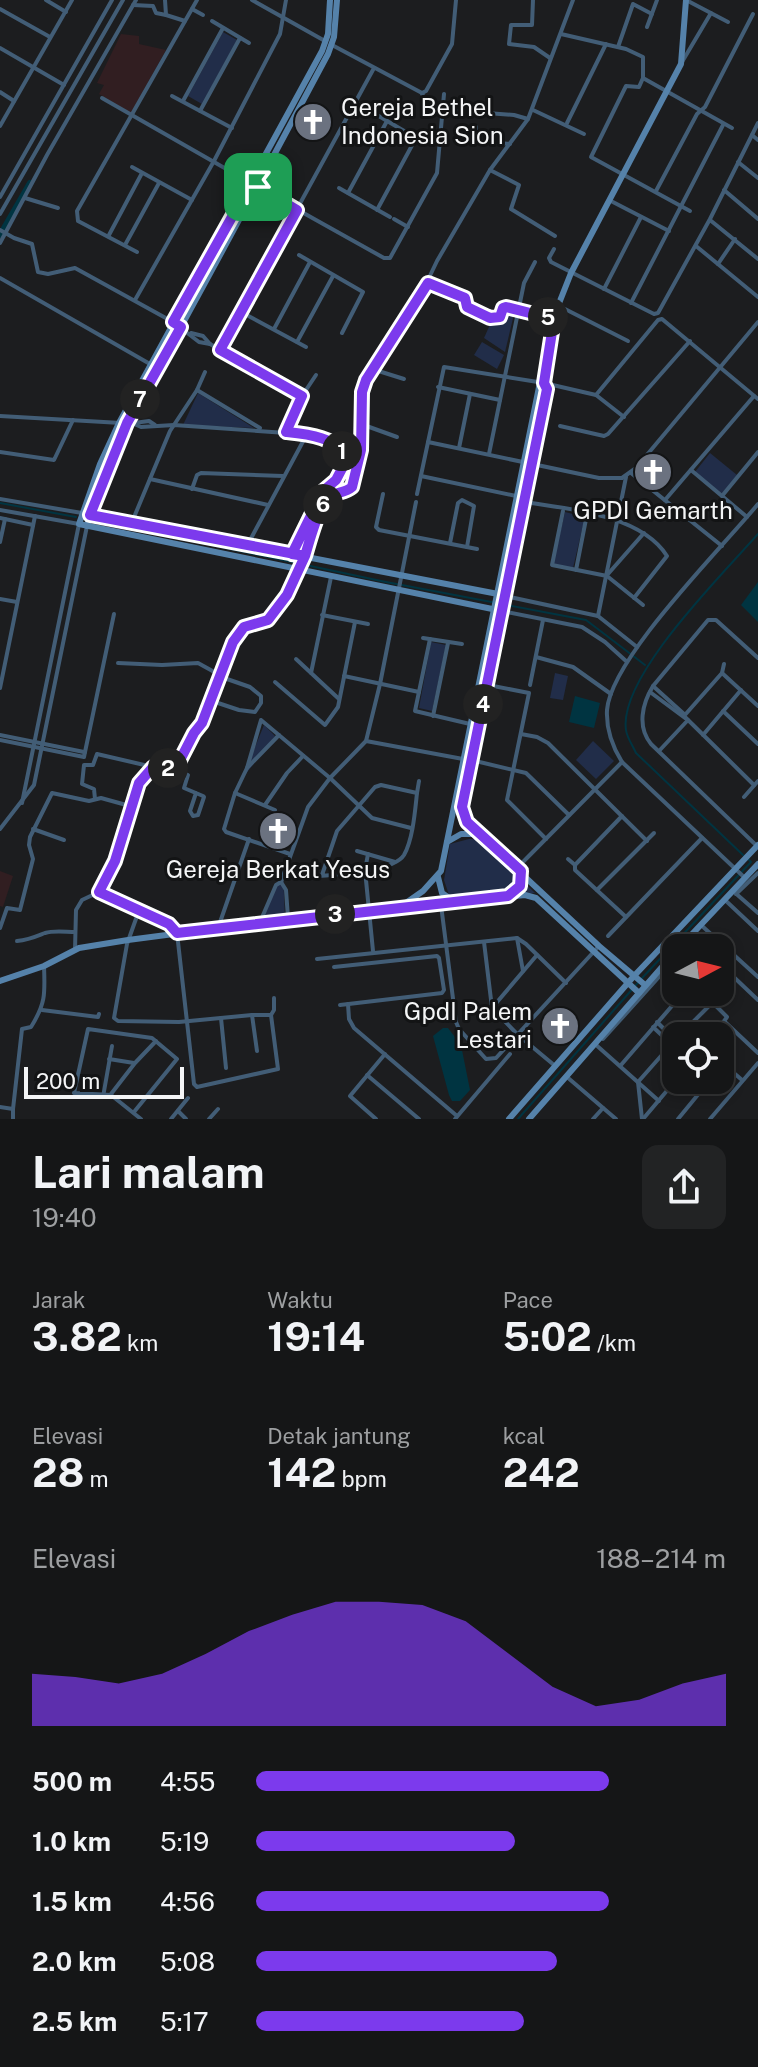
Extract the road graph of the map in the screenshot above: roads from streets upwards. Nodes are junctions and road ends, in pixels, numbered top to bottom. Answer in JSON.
{"nodes":[{"id":1,"x":46,"y":0,"type":"edge"},
{"id":2,"x":72,"y":0,"type":"edge"},
{"id":3,"x":112,"y":0,"type":"edge"},
{"id":4,"x":123,"y":0,"type":"edge"},
{"id":5,"x":165,"y":0,"type":"edge"},
{"id":6,"x":197,"y":0,"type":"edge"},
{"id":7,"x":252,"y":0,"type":"edge"},
{"id":8,"x":286,"y":0,"type":"edge"},
{"id":9,"x":330,"y":0,"type":"edge"},
{"id":10,"x":337,"y":0,"type":"edge"},
{"id":11,"x":456,"y":0,"type":"edge"},
{"id":12,"x":533,"y":0,"type":"edge"},
{"id":13,"x":573,"y":0,"type":"edge"},
{"id":14,"x":657,"y":0,"type":"edge"},
{"id":15,"x":686,"y":0,"type":"edge"},
{"id":16,"x":134,"y":2,"type":"edge"},
{"id":17,"x":0,"y":9,"type":"edge"},
{"id":18,"x":192,"y":9,"type":"junction"},
{"id":19,"x":66,"y":12,"type":"junction"},
{"id":20,"x":711,"y":13,"type":"junction"},
{"id":21,"x":652,"y":14,"type":"junction"},
{"id":22,"x":753,"y":14,"type":"dead end"},
{"id":23,"x":122,"y":15,"type":"junction"},
{"id":24,"x":166,"y":15,"type":"junction"},
{"id":25,"x":203,"y":15,"type":"dead end"},
{"id":26,"x":284,"y":19,"type":"junction"},
{"id":27,"x":185,"y":21,"type":"junction"},
{"id":28,"x":212,"y":21,"type":"dead end"},
{"id":29,"x":728,"y":22,"type":"dead end"},
{"id":30,"x":647,"y":27,"type":"dead end"},
{"id":31,"x":223,"y":28,"type":"junction"},
{"id":32,"x":561,"y":34,"type":"junction"},
{"id":33,"x":51,"y":38,"type":"junction"},
{"id":34,"x":240,"y":38,"type":"junction"},
{"id":35,"x":249,"y":43,"type":"dead end"},
{"id":36,"x":329,"y":43,"type":"junction"},
{"id":37,"x":606,"y":44,"type":"junction"},
{"id":38,"x":618,"y":47,"type":"junction"},
{"id":39,"x":0,"y":48,"type":"edge"},
{"id":40,"x":550,"y":58,"type":"junction"},
{"id":41,"x":681,"y":64,"type":"junction"},
{"id":42,"x":34,"y":67,"type":"junction"},
{"id":43,"x":374,"y":68,"type":"junction"},
{"id":44,"x":643,"y":78,"type":"junction"},
{"id":45,"x":64,"y":85,"type":"junction"},
{"id":46,"x":0,"y":92,"type":"edge"},
{"id":47,"x":667,"y":92,"type":"junction"},
{"id":48,"x":422,"y":93,"type":"junction"},
{"id":49,"x":444,"y":94,"type":"dead end"},
{"id":50,"x":172,"y":96,"type":"dead end"},
{"id":51,"x":102,"y":98,"type":"dead end"},
{"id":52,"x":66,"y":100,"type":"junction"},
{"id":53,"x":14,"y":101,"type":"junction"},
{"id":54,"x":183,"y":101,"type":"junction"},
{"id":55,"x":355,"y":102,"type":"junction"},
{"id":56,"x":75,"y":105,"type":"junction"},
{"id":57,"x":442,"y":110,"type":"junction"},
{"id":58,"x":533,"y":110,"type":"junction"},
{"id":59,"x":200,"y":111,"type":"junction"},
{"id":60,"x":700,"y":111,"type":"junction"},
{"id":61,"x":131,"y":115,"type":"junction"},
{"id":62,"x":528,"y":119,"type":"junction"},
{"id":63,"x":387,"y":121,"type":"junction"},
{"id":64,"x":567,"y":123,"type":"junction"},
{"id":65,"x":758,"y":123,"type":"edge"},
{"id":66,"x":723,"y":125,"type":"junction"},
{"id":67,"x":0,"y":126,"type":"edge"},
{"id":68,"x":476,"y":127,"type":"dead end"},
{"id":69,"x":232,"y":128,"type":"junction"},
{"id":70,"x":732,"y":128,"type":"dead end"},
{"id":71,"x":584,"y":134,"type":"dead end"},
{"id":72,"x":752,"y":135,"type":"junction"},
{"id":73,"x":758,"y":140,"type":"edge"},
{"id":74,"x":510,"y":144,"type":"junction"},
{"id":75,"x":38,"y":150,"type":"junction"},
{"id":76,"x":46,"y":155,"type":"junction"},
{"id":77,"x":214,"y":161,"type":"junction"},
{"id":78,"x":738,"y":162,"type":"junction"},
{"id":79,"x":132,"y":167,"type":"dead end"},
{"id":80,"x":490,"y":170,"type":"junction"},
{"id":81,"x":142,"y":173,"type":"junction"},
{"id":82,"x":622,"y":174,"type":"junction"},
{"id":83,"x":758,"y":178,"type":"edge"},
{"id":84,"x":159,"y":183,"type":"junction"},
{"id":85,"x":255,"y":185,"type":"junction"},
{"id":86,"x":339,"y":188,"type":"dead end"},
{"id":87,"x":724,"y":190,"type":"junction"},
{"id":88,"x":656,"y":191,"type":"junction"},
{"id":89,"x":348,"y":193,"type":"junction"},
{"id":90,"x":1,"y":195,"type":"edge"},
{"id":91,"x":25,"y":198,"type":"junction"},
{"id":92,"x":192,"y":200,"type":"junction"},
{"id":93,"x":609,"y":200,"type":"junction"},
{"id":94,"x":682,"y":206,"type":"junction"},
{"id":95,"x":58,"y":208,"type":"dead end"},
{"id":96,"x":297,"y":210,"type":"junction"},
{"id":97,"x":377,"y":210,"type":"junction"},
{"id":98,"x":690,"y":211,"type":"dead end"},
{"id":99,"x":0,"y":214,"type":"edge"},
{"id":100,"x":641,"y":217,"type":"junction"},
{"id":101,"x":758,"y":219,"type":"edge"},
{"id":102,"x":709,"y":220,"type":"junction"},
{"id":103,"x":408,"y":227,"type":"junction"},
{"id":104,"x":0,"y":230,"type":"edge"},
{"id":105,"x":669,"y":231,"type":"junction"},
{"id":106,"x":6,"y":233,"type":"junction"},
{"id":107,"x":109,"y":235,"type":"junction"},
{"id":108,"x":555,"y":236,"type":"dead end"},
{"id":109,"x":735,"y":239,"type":"junction"},
{"id":110,"x":0,"y":243,"type":"edge"},
{"id":111,"x":125,"y":245,"type":"junction"},
{"id":112,"x":696,"y":246,"type":"junction"},
{"id":113,"x":554,"y":249,"type":"dead end"},
{"id":114,"x":137,"y":252,"type":"dead end"},
{"id":115,"x":299,"y":255,"type":"dead end"},
{"id":116,"x":758,"y":259,"type":"edge"},
{"id":117,"x":310,"y":262,"type":"junction"},
{"id":118,"x":535,"y":262,"type":"dead end"},
{"id":119,"x":718,"y":264,"type":"junction"},
{"id":120,"x":571,"y":273,"type":"junction"},
{"id":121,"x":333,"y":276,"type":"junction"},
{"id":122,"x":0,"y":278,"type":"edge"},
{"id":123,"x":428,"y":283,"type":"junction"},
{"id":124,"x":604,"y":289,"type":"junction"},
{"id":125,"x":758,"y":297,"type":"edge"},
{"id":126,"x":135,"y":300,"type":"junction"},
{"id":127,"x":631,"y":303,"type":"junction"},
{"id":128,"x":558,"y":306,"type":"junction"},
{"id":129,"x":241,"y":311,"type":"junction"},
{"id":130,"x":517,"y":311,"type":"junction"},
{"id":131,"x":554,"y":319,"type":"junction"},
{"id":132,"x":173,"y":322,"type":"junction"},
{"id":133,"x":758,"y":322,"type":"edge"},
{"id":134,"x":181,"y":327,"type":"junction"},
{"id":135,"x":274,"y":329,"type":"junction"},
{"id":136,"x":342,"y":333,"type":"dead end"},
{"id":137,"x":628,"y":341,"type":"dead end"},
{"id":138,"x":690,"y":341,"type":"junction"},
{"id":139,"x":297,"y":342,"type":"junction"},
{"id":140,"x":306,"y":347,"type":"dead end"},
{"id":141,"x":220,"y":350,"type":"junction"},
{"id":142,"x":150,"y":364,"type":"junction"},
{"id":143,"x":722,"y":364,"type":"junction"},
{"id":144,"x":372,"y":369,"type":"junction"},
{"id":145,"x":205,"y":372,"type":"dead end"},
{"id":146,"x":316,"y":375,"type":"dead end"},
{"id":147,"x":504,"y":377,"type":"junction"},
{"id":148,"x":404,"y":379,"type":"dead end"},
{"id":149,"x":544,"y":383,"type":"junction"},
{"id":150,"x":438,"y":387,"type":"junction"},
{"id":151,"x":197,"y":390,"type":"junction"},
{"id":152,"x":470,"y":394,"type":"junction"},
{"id":153,"x":596,"y":395,"type":"junction"},
{"id":154,"x":302,"y":396,"type":"junction"},
{"id":155,"x":756,"y":397,"type":"edge"},
{"id":156,"x":500,"y":400,"type":"junction"},
{"id":157,"x":0,"y":416,"type":"edge"},
{"id":158,"x":624,"y":417,"type":"junction"},
{"id":159,"x":73,"y":420,"type":"junction"},
{"id":160,"x":126,"y":423,"type":"junction"},
{"id":161,"x":361,"y":424,"type":"junction"},
{"id":162,"x":174,"y":425,"type":"junction"},
{"id":163,"x":560,"y":426,"type":"dead end"},
{"id":164,"x":261,"y":429,"type":"junction"},
{"id":165,"x":286,"y":432,"type":"junction"},
{"id":166,"x":307,"y":434,"type":"junction"},
{"id":167,"x":397,"y":437,"type":"dead end"},
{"id":168,"x":428,"y":442,"type":"junction"},
{"id":169,"x":459,"y":448,"type":"junction"},
{"id":170,"x":0,"y":452,"type":"edge"},
{"id":171,"x":758,"y":452,"type":"edge"},
{"id":172,"x":489,"y":454,"type":"junction"},
{"id":173,"x":528,"y":462,"type":"junction"},
{"id":174,"x":691,"y":470,"type":"junction"},
{"id":175,"x":629,"y":474,"type":"junction"},
{"id":176,"x":283,"y":476,"type":"junction"},
{"id":177,"x":421,"y":476,"type":"junction"},
{"id":178,"x":150,"y":479,"type":"junction"},
{"id":179,"x":192,"y":489,"type":"junction"},
{"id":180,"x":383,"y":494,"type":"dead end"},
{"id":181,"x":417,"y":494,"type":"dead end"},
{"id":182,"x":722,"y":496,"type":"junction"},
{"id":183,"x":517,"y":497,"type":"junction"},
{"id":184,"x":0,"y":499,"type":"edge"},
{"id":185,"x":665,"y":500,"type":"junction"},
{"id":186,"x":416,"y":502,"type":"dead end"},
{"id":187,"x":525,"y":502,"type":"junction"},
{"id":188,"x":758,"y":504,"type":"edge"},
{"id":189,"x":268,"y":505,"type":"junction"},
{"id":190,"x":563,"y":509,"type":"junction"},
{"id":191,"x":0,"y":510,"type":"edge"},
{"id":192,"x":86,"y":514,"type":"junction"},
{"id":193,"x":587,"y":514,"type":"junction"},
{"id":194,"x":35,"y":516,"type":"junction"},
{"id":195,"x":747,"y":517,"type":"junction"},
{"id":196,"x":2,"y":519,"type":"edge"},
{"id":197,"x":618,"y":520,"type":"junction"},
{"id":198,"x":132,"y":522,"type":"junction"},
{"id":199,"x":79,"y":524,"type":"junction"},
{"id":200,"x":33,"y":525,"type":"junction"},
{"id":201,"x":87,"y":526,"type":"junction"},
{"id":202,"x":644,"y":533,"type":"junction"},
{"id":203,"x":409,"y":535,"type":"junction"},
{"id":204,"x":0,"y":542,"type":"edge"},
{"id":205,"x":450,"y":543,"type":"junction"},
{"id":206,"x":247,"y":545,"type":"junction"},
{"id":207,"x":722,"y":546,"type":"junction"},
{"id":208,"x":467,"y":547,"type":"junction"},
{"id":209,"x":477,"y":549,"type":"dead end"},
{"id":210,"x":292,"y":554,"type":"junction"},
{"id":211,"x":304,"y":558,"type":"junction"},
{"id":212,"x":300,"y":569,"type":"junction"},
{"id":213,"x":576,"y":570,"type":"junction"},
{"id":214,"x":607,"y":576,"type":"junction"},
{"id":215,"x":331,"y":577,"type":"junction"},
{"id":216,"x":402,"y":577,"type":"junction"},
{"id":217,"x":400,"y":588,"type":"junction"},
{"id":218,"x":634,"y":598,"type":"junction"},
{"id":219,"x":0,"y":599,"type":"edge"},
{"id":220,"x":17,"y":602,"type":"junction"},
{"id":221,"x":499,"y":603,"type":"junction"},
{"id":222,"x":643,"y":605,"type":"dead end"},
{"id":223,"x":114,"y":614,"type":"dead end"},
{"id":224,"x":322,"y":615,"type":"junction"},
{"id":225,"x":598,"y":616,"type":"junction"},
{"id":226,"x":543,"y":620,"type":"junction"},
{"id":227,"x":355,"y":622,"type":"junction"},
{"id":228,"x":368,"y":624,"type":"dead end"},
{"id":229,"x":57,"y":632,"type":"junction"},
{"id":230,"x":65,"y":633,"type":"junction"},
{"id":231,"x":423,"y":638,"type":"dead end"},
{"id":232,"x":430,"y":639,"type":"junction"},
{"id":233,"x":448,"y":643,"type":"junction"},
{"id":234,"x":462,"y":644,"type":"dead end"},
{"id":235,"x":635,"y":649,"type":"junction"},
{"id":236,"x":536,"y":657,"type":"junction"},
{"id":237,"x":758,"y":658,"type":"edge"},
{"id":238,"x":296,"y":659,"type":"dead end"},
{"id":239,"x":627,"y":660,"type":"junction"},
{"id":240,"x":118,"y":663,"type":"dead end"},
{"id":241,"x":724,"y":664,"type":"dead end"},
{"id":242,"x":311,"y":673,"type":"junction"},
{"id":243,"x":722,"y":673,"type":"junction"},
{"id":244,"x":220,"y":674,"type":"junction"},
{"id":245,"x":344,"y":676,"type":"junction"},
{"id":246,"x":1,"y":681,"type":"edge"},
{"id":247,"x":275,"y":682,"type":"dead end"},
{"id":248,"x":380,"y":684,"type":"junction"},
{"id":249,"x":487,"y":685,"type":"junction"},
{"id":250,"x":530,"y":685,"type":"dead end"},
{"id":251,"x":0,"y":688,"type":"edge"},
{"id":252,"x":651,"y":689,"type":"junction"},
{"id":253,"x":741,"y":690,"type":"junction"},
{"id":254,"x":419,"y":692,"type":"junction"},
{"id":255,"x":611,"y":695,"type":"junction"},
{"id":256,"x":339,"y":699,"type":"junction"},
{"id":257,"x":212,"y":701,"type":"junction"},
{"id":258,"x":758,"y":706,"type":"edge"},
{"id":259,"x":723,"y":711,"type":"junction"},
{"id":260,"x":433,"y":716,"type":"junction"},
{"id":261,"x":686,"y":717,"type":"junction"},
{"id":262,"x":470,"y":724,"type":"junction"},
{"id":263,"x":37,"y":726,"type":"junction"},
{"id":264,"x":45,"y":727,"type":"junction"},
{"id":265,"x":521,"y":734,"type":"junction"},
{"id":266,"x":279,"y":735,"type":"junction"},
{"id":267,"x":703,"y":735,"type":"junction"},
{"id":268,"x":0,"y":737,"type":"edge"},
{"id":269,"x":366,"y":741,"type":"junction"},
{"id":270,"x":34,"y":744,"type":"junction"},
{"id":271,"x":758,"y":744,"type":"edge"},
{"id":272,"x":42,"y":746,"type":"junction"},
{"id":273,"x":659,"y":751,"type":"junction"},
{"id":274,"x":303,"y":756,"type":"junction"},
{"id":275,"x":467,"y":759,"type":"junction"},
{"id":276,"x":622,"y":762,"type":"junction"},
{"id":277,"x":153,"y":767,"type":"junction"},
{"id":278,"x":247,"y":768,"type":"junction"},
{"id":279,"x":174,"y":769,"type":"junction"},
{"id":280,"x":514,"y":769,"type":"junction"},
{"id":281,"x":330,"y":778,"type":"junction"},
{"id":282,"x":419,"y":781,"type":"dead end"},
{"id":283,"x":756,"y":783,"type":"edge"},
{"id":284,"x":595,"y":789,"type":"junction"},
{"id":285,"x":196,"y":793,"type":"junction"},
{"id":286,"x":235,"y":793,"type":"junction"},
{"id":287,"x":417,"y":793,"type":"junction"},
{"id":288,"x":744,"y":797,"type":"dead end"},
{"id":289,"x":95,"y":799,"type":"junction"},
{"id":290,"x":22,"y":803,"type":"junction"},
{"id":291,"x":265,"y":805,"type":"junction"},
{"id":292,"x":130,"y":806,"type":"junction"},
{"id":293,"x":358,"y":806,"type":"junction"},
{"id":294,"x":275,"y":810,"type":"dead end"},
{"id":295,"x":569,"y":815,"type":"junction"},
{"id":296,"x":622,"y":816,"type":"junction"},
{"id":297,"x":411,"y":828,"type":"junction"},
{"id":298,"x":0,"y":829,"type":"edge"},
{"id":299,"x":33,"y":829,"type":"junction"},
{"id":300,"x":654,"y":833,"type":"dead end"},
{"id":301,"x":480,"y":835,"type":"junction"},
{"id":302,"x":702,"y":838,"type":"junction"},
{"id":303,"x":249,"y":839,"type":"junction"},
{"id":304,"x":546,"y":839,"type":"junction"},
{"id":305,"x":64,"y":840,"type":"dead end"},
{"id":306,"x":647,"y":841,"type":"junction"},
{"id":307,"x":447,"y":842,"type":"junction"},
{"id":308,"x":758,"y":846,"type":"edge"},
{"id":309,"x":357,"y":851,"type":"dead end"},
{"id":310,"x":290,"y":854,"type":"junction"},
{"id":311,"x":368,"y":854,"type":"junction"},
{"id":312,"x":568,"y":859,"type":"dead end"},
{"id":313,"x":398,"y":862,"type":"junction"},
{"id":314,"x":758,"y":864,"type":"edge"},
{"id":315,"x":575,"y":865,"type":"junction"},
{"id":316,"x":214,"y":866,"type":"dead end"},
{"id":317,"x":519,"y":869,"type":"junction"},
{"id":318,"x":365,"y":870,"type":"junction"},
{"id":319,"x":237,"y":873,"type":"junction"},
{"id":320,"x":740,"y":873,"type":"junction"},
{"id":321,"x":758,"y":873,"type":"edge"},
{"id":322,"x":322,"y":875,"type":"junction"},
{"id":323,"x":438,"y":876,"type":"junction"},
{"id":324,"x":307,"y":877,"type":"dead end"},
{"id":325,"x":281,"y":882,"type":"junction"},
{"id":326,"x":597,"y":890,"type":"junction"},
{"id":327,"x":99,"y":892,"type":"junction"},
{"id":328,"x":734,"y":892,"type":"junction"},
{"id":329,"x":508,"y":896,"type":"junction"},
{"id":330,"x":724,"y":900,"type":"junction"},
{"id":331,"x":455,"y":902,"type":"junction"},
{"id":332,"x":441,"y":903,"type":"junction"},
{"id":333,"x":400,"y":907,"type":"junction"},
{"id":334,"x":370,"y":910,"type":"junction"},
{"id":335,"x":758,"y":913,"type":"edge"},
{"id":336,"x":137,"y":916,"type":"dead end"},
{"id":337,"x":626,"y":917,"type":"junction"},
{"id":338,"x":288,"y":919,"type":"junction"},
{"id":339,"x":260,"y":923,"type":"junction"},
{"id":340,"x":700,"y":924,"type":"junction"},
{"id":341,"x":0,"y":928,"type":"edge"},
{"id":342,"x":218,"y":928,"type":"junction"},
{"id":343,"x":757,"y":928,"type":"edge"},
{"id":344,"x":75,"y":932,"type":"junction"},
{"id":345,"x":177,"y":933,"type":"junction"},
{"id":346,"x":694,"y":934,"type":"edge"},
{"id":347,"x":608,"y":936,"type":"dead end"},
{"id":348,"x":517,"y":938,"type":"junction"},
{"id":349,"x":132,"y":939,"type":"junction"},
{"id":350,"x":17,"y":941,"type":"dead end"},
{"id":351,"x":484,"y":942,"type":"junction"},
{"id":352,"x":78,"y":946,"type":"junction"},
{"id":353,"x":446,"y":946,"type":"junction"},
{"id":354,"x":599,"y":946,"type":"junction"},
{"id":355,"x":374,"y":952,"type":"junction"},
{"id":356,"x":593,"y":952,"type":"junction"},
{"id":357,"x":537,"y":955,"type":"junction"},
{"id":358,"x":317,"y":959,"type":"dead end"},
{"id":359,"x":662,"y":963,"type":"edge"},
{"id":360,"x":44,"y":966,"type":"junction"},
{"id":361,"x":334,"y":967,"type":"dead end"},
{"id":362,"x":662,"y":970,"type":"edge"},
{"id":363,"x":523,"y":972,"type":"junction"},
{"id":364,"x":734,"y":977,"type":"edge"},
{"id":365,"x":758,"y":977,"type":"edge"},
{"id":366,"x":0,"y":981,"type":"edge"},
{"id":367,"x":641,"y":982,"type":"junction"},
{"id":368,"x":566,"y":983,"type":"junction"},
{"id":369,"x":633,"y":989,"type":"junction"},
{"id":370,"x":274,"y":998,"type":"dead end"},
{"id":371,"x":758,"y":1000,"type":"edge"},
{"id":372,"x":348,"y":1004,"type":"junction"},
{"id":373,"x":340,"y":1005,"type":"dead end"},
{"id":374,"x":672,"y":1006,"type":"edge"},
{"id":375,"x":709,"y":1006,"type":"edge"},
{"id":376,"x":717,"y":1006,"type":"edge"},
{"id":377,"x":492,"y":1008,"type":"junction"},
{"id":378,"x":42,"y":1010,"type":"junction"},
{"id":379,"x":99,"y":1014,"type":"dead end"},
{"id":380,"x":252,"y":1015,"type":"junction"},
{"id":381,"x":271,"y":1015,"type":"junction"},
{"id":382,"x":221,"y":1018,"type":"junction"},
{"id":383,"x":189,"y":1022,"type":"junction"},
{"id":384,"x":693,"y":1022,"type":"edge"},
{"id":385,"x":725,"y":1022,"type":"edge"},
{"id":386,"x":655,"y":1025,"type":"junction"},
{"id":387,"x":662,"y":1030,"type":"edge"},
{"id":388,"x":734,"y":1030,"type":"edge"},
{"id":389,"x":518,"y":1035,"type":"junction"},
{"id":390,"x":156,"y":1041,"type":"junction"},
{"id":391,"x":596,"y":1045,"type":"junction"},
{"id":392,"x":112,"y":1046,"type":"dead end"},
{"id":393,"x":257,"y":1051,"type":"dead end"},
{"id":394,"x":758,"y":1053,"type":"edge"},
{"id":395,"x":385,"y":1054,"type":"junction"},
{"id":396,"x":510,"y":1054,"type":"dead end"},
{"id":397,"x":662,"y":1055,"type":"edge"},
{"id":398,"x":109,"y":1059,"type":"junction"},
{"id":399,"x":135,"y":1063,"type":"junction"},
{"id":400,"x":758,"y":1063,"type":"edge"},
{"id":401,"x":554,"y":1065,"type":"junction"},
{"id":402,"x":621,"y":1065,"type":"junction"},
{"id":403,"x":226,"y":1068,"type":"dead end"},
{"id":404,"x":734,"y":1074,"type":"edge"},
{"id":405,"x":367,"y":1075,"type":"junction"},
{"id":406,"x":565,"y":1076,"type":"junction"},
{"id":407,"x":742,"y":1080,"type":"junction"},
{"id":408,"x":638,"y":1082,"type":"junction"},
{"id":409,"x":665,"y":1094,"type":"edge"},
{"id":410,"x":699,"y":1094,"type":"edge"},
{"id":411,"x":111,"y":1095,"type":"junction"},
{"id":412,"x":103,"y":1097,"type":"junction"},
{"id":413,"x":188,"y":1098,"type":"dead end"},
{"id":414,"x":659,"y":1101,"type":"junction"},
{"id":415,"x":0,"y":1107,"type":"edge"},
{"id":416,"x":603,"y":1108,"type":"junction"},
{"id":417,"x":13,"y":1109,"type":"junction"},
{"id":418,"x":218,"y":1109,"type":"dead end"},
{"id":419,"x":178,"y":1111,"type":"junction"},
{"id":420,"x":134,"y":1112,"type":"junction"},
{"id":421,"x":456,"y":1118,"type":"edge"},
{"id":422,"x":13,"y":1119,"type":"edge"},
{"id":423,"x":141,"y":1119,"type":"edge"},
{"id":424,"x":171,"y":1119,"type":"edge"},
{"id":425,"x":186,"y":1119,"type":"edge"},
{"id":426,"x":209,"y":1119,"type":"edge"},
{"id":427,"x":376,"y":1119,"type":"edge"},
{"id":428,"x":419,"y":1119,"type":"edge"},
{"id":429,"x":509,"y":1119,"type":"edge"},
{"id":430,"x":529,"y":1119,"type":"edge"},
{"id":431,"x":593,"y":1119,"type":"edge"},
{"id":432,"x":616,"y":1119,"type":"edge"},
{"id":433,"x":643,"y":1119,"type":"edge"},
{"id":434,"x":678,"y":1119,"type":"edge"},
{"id":435,"x":710,"y":1119,"type":"edge"}],
"edges":[{"from":1,"to":19,"type":"street"},
{"from":2,"to":19,"type":"street"},
{"from":3,"to":45,"type":"street"},
{"from":4,"to":23,"type":"street"},
{"from":5,"to":24,"type":"street"},
{"from":6,"to":18,"type":"street"},
{"from":7,"to":26,"type":"street"},
{"from":8,"to":26,"type":"street"},
{"from":9,"to":36,"type":"street"},
{"from":10,"to":36,"type":"street"},
{"from":11,"to":48,"type":"street"},
{"from":12,"to":40,"type":"street"},
{"from":13,"to":32,"type":"street"},
{"from":14,"to":21,"type":"street"},
{"from":15,"to":20,"type":"street"},
{"from":15,"to":41,"type":"street"},
{"from":16,"to":23,"type":"street"},
{"from":16,"to":24,"type":"street"},
{"from":17,"to":33,"type":"street"},
{"from":18,"to":25,"type":"street"},
{"from":18,"to":27,"type":"street"},
{"from":19,"to":33,"type":"street"},
{"from":20,"to":29,"type":"street"},
{"from":20,"to":41,"type":"street"},
{"from":21,"to":30,"type":"street"},
{"from":21,"to":38,"type":"street"},
{"from":22,"to":60,"type":"street"},
{"from":23,"to":52,"type":"street"},
{"from":23,"to":56,"type":"street"},
{"from":24,"to":27,"type":"street"},
{"from":26,"to":36,"type":"street"},
{"from":26,"to":69,"type":"street"},
{"from":27,"to":61,"type":"street"},
{"from":28,"to":31,"type":"street"},
{"from":31,"to":34,"type":"street"},
{"from":31,"to":54,"type":"street"},
{"from":32,"to":37,"type":"street"},
{"from":32,"to":40,"type":"street"},
{"from":33,"to":42,"type":"street"},
{"from":34,"to":35,"type":"street"},
{"from":34,"to":59,"type":"street"},
{"from":36,"to":43,"type":"street"},
{"from":36,"to":85,"type":"street"},
{"from":37,"to":38,"type":"street"},
{"from":37,"to":64,"type":"street"},
{"from":38,"to":44,"type":"street"},
{"from":39,"to":42,"type":"street"},
{"from":40,"to":58,"type":"street"},
{"from":41,"to":47,"type":"street"},
{"from":42,"to":45,"type":"street"},
{"from":42,"to":53,"type":"street"},
{"from":43,"to":48,"type":"street"},
{"from":43,"to":55,"type":"street"},
{"from":44,"to":47,"type":"street"},
{"from":44,"to":82,"type":"street"},
{"from":45,"to":90,"type":"street"},
{"from":46,"to":53,"type":"street"},
{"from":47,"to":60,"type":"street"},
{"from":47,"to":82,"type":"street"},
{"from":48,"to":57,"type":"street"},
{"from":49,"to":57,"type":"street"},
{"from":50,"to":54,"type":"street"},
{"from":51,"to":61,"type":"street"},
{"from":52,"to":56,"type":"street"},
{"from":52,"to":75,"type":"street"},
{"from":53,"to":67,"type":"street"},
{"from":54,"to":59,"type":"street"},
{"from":55,"to":63,"type":"street"},
{"from":55,"to":96,"type":"street"},
{"from":56,"to":76,"type":"street"},
{"from":57,"to":62,"type":"street"},
{"from":57,"to":103,"type":"street"},
{"from":58,"to":62,"type":"street"},
{"from":58,"to":64,"type":"street"},
{"from":59,"to":69,"type":"street"},
{"from":60,"to":66,"type":"street"},
{"from":60,"to":88,"type":"street"},
{"from":61,"to":77,"type":"street"},
{"from":61,"to":107,"type":"street"},
{"from":62,"to":74,"type":"street"},
{"from":63,"to":89,"type":"street"},
{"from":63,"to":97,"type":"street"},
{"from":64,"to":71,"type":"street"},
{"from":65,"to":72,"type":"street"},
{"from":66,"to":70,"type":"street"},
{"from":66,"to":94,"type":"street"},
{"from":68,"to":74,"type":"street"},
{"from":69,"to":77,"type":"street"},
{"from":72,"to":73,"type":"street"},
{"from":72,"to":78,"type":"street"},
{"from":74,"to":80,"type":"street"},
{"from":75,"to":76,"type":"street"},
{"from":75,"to":99,"type":"street"},
{"from":76,"to":91,"type":"street"},
{"from":77,"to":85,"type":"street"},
{"from":77,"to":92,"type":"street"},
{"from":78,"to":83,"type":"street"},
{"from":78,"to":87,"type":"street"},
{"from":79,"to":81,"type":"street"},
{"from":80,"to":108,"type":"street"},
{"from":80,"to":123,"type":"street"},
{"from":81,"to":84,"type":"street"},
{"from":81,"to":107,"type":"street"},
{"from":82,"to":88,"type":"street"},
{"from":82,"to":93,"type":"street"},
{"from":84,"to":92,"type":"street"},
{"from":84,"to":111,"type":"street"},
{"from":85,"to":96,"type":"street"},
{"from":85,"to":132,"type":"street"},
{"from":85,"to":134,"type":"street"},
{"from":86,"to":89,"type":"street"},
{"from":87,"to":101,"type":"street"},
{"from":87,"to":102,"type":"street"},
{"from":88,"to":94,"type":"street"},
{"from":89,"to":97,"type":"street"},
{"from":91,"to":95,"type":"street"},
{"from":91,"to":106,"type":"street"},
{"from":92,"to":126,"type":"street"},
{"from":93,"to":100,"type":"street"},
{"from":93,"to":120,"type":"street"},
{"from":94,"to":98,"type":"street"},
{"from":94,"to":105,"type":"street"},
{"from":96,"to":103,"type":"street"},
{"from":96,"to":129,"type":"street"},
{"from":97,"to":103,"type":"street"},
{"from":100,"to":105,"type":"street"},
{"from":100,"to":124,"type":"street"},
{"from":102,"to":109,"type":"street"},
{"from":102,"to":112,"type":"street"},
{"from":104,"to":106,"type":"street"},
{"from":105,"to":127,"type":"street"},
{"from":106,"to":110,"type":"street"},
{"from":106,"to":126,"type":"street"},
{"from":107,"to":111,"type":"street"},
{"from":109,"to":116,"type":"street"},
{"from":109,"to":119,"type":"street"},
{"from":111,"to":114,"type":"street"},
{"from":112,"to":119,"type":"street"},
{"from":112,"to":127,"type":"street"},
{"from":113,"to":120,"type":"street"},
{"from":115,"to":117,"type":"street"},
{"from":117,"to":121,"type":"street"},
{"from":117,"to":135,"type":"street"},
{"from":118,"to":130,"type":"street"},
{"from":119,"to":125,"type":"street"},
{"from":120,"to":124,"type":"street"},
{"from":120,"to":128,"type":"street"},
{"from":121,"to":136,"type":"street"},
{"from":121,"to":139,"type":"street"},
{"from":122,"to":142,"type":"street"},
{"from":123,"to":130,"type":"street"},
{"from":123,"to":144,"type":"street"},
{"from":124,"to":127,"type":"street"},
{"from":126,"to":132,"type":"street"},
{"from":128,"to":131,"type":"street"},
{"from":128,"to":137,"type":"street"},
{"from":129,"to":135,"type":"street"},
{"from":129,"to":141,"type":"street"},
{"from":130,"to":131,"type":"street"},
{"from":130,"to":147,"type":"street"},
{"from":131,"to":149,"type":"street"},
{"from":132,"to":134,"type":"street"},
{"from":132,"to":142,"type":"street"},
{"from":133,"to":143,"type":"street"},
{"from":134,"to":141,"type":"street"},
{"from":134,"to":160,"type":"street"},
{"from":135,"to":139,"type":"street"},
{"from":138,"to":143,"type":"street"},
{"from":138,"to":153,"type":"street"},
{"from":138,"to":158,"type":"street"},
{"from":139,"to":140,"type":"street"},
{"from":141,"to":154,"type":"street"},
{"from":142,"to":160,"type":"street"},
{"from":143,"to":155,"type":"street"},
{"from":143,"to":175,"type":"street"},
{"from":144,"to":148,"type":"street"},
{"from":144,"to":161,"type":"street"},
{"from":145,"to":151,"type":"street"},
{"from":146,"to":154,"type":"street"},
{"from":147,"to":149,"type":"street"},
{"from":147,"to":150,"type":"street"},
{"from":147,"to":156,"type":"street"},
{"from":149,"to":153,"type":"street"},
{"from":149,"to":173,"type":"street"},
{"from":150,"to":152,"type":"street"},
{"from":150,"to":168,"type":"street"},
{"from":151,"to":162,"type":"street"},
{"from":151,"to":164,"type":"street"},
{"from":152,"to":156,"type":"street"},
{"from":152,"to":169,"type":"street"},
{"from":153,"to":158,"type":"street"},
{"from":154,"to":165,"type":"street"},
{"from":155,"to":174,"type":"street"},
{"from":156,"to":172,"type":"street"},
{"from":157,"to":159,"type":"street"},
{"from":158,"to":163,"type":"street"},
{"from":159,"to":160,"type":"street"},
{"from":159,"to":170,"type":"street"},
{"from":160,"to":162,"type":"street"},
{"from":160,"to":192,"type":"street"},
{"from":161,"to":167,"type":"street"},
{"from":161,"to":211,"type":"street"},
{"from":162,"to":164,"type":"street"},
{"from":162,"to":178,"type":"street"},
{"from":164,"to":165,"type":"street"},
{"from":165,"to":166,"type":"street"},
{"from":166,"to":176,"type":"street"},
{"from":166,"to":210,"type":"street"},
{"from":168,"to":169,"type":"street"},
{"from":168,"to":177,"type":"street"},
{"from":169,"to":172,"type":"street"},
{"from":171,"to":182,"type":"street"},
{"from":172,"to":173,"type":"street"},
{"from":173,"to":175,"type":"street"},
{"from":173,"to":183,"type":"street"},
{"from":173,"to":187,"type":"street"},
{"from":174,"to":182,"type":"street"},
{"from":174,"to":185,"type":"street"},
{"from":175,"to":185,"type":"street"},
{"from":175,"to":197,"type":"street"},
{"from":176,"to":179,"type":"street"},
{"from":176,"to":189,"type":"street"},
{"from":177,"to":181,"type":"street"},
{"from":177,"to":183,"type":"street"},
{"from":178,"to":179,"type":"street"},
{"from":178,"to":198,"type":"street"},
{"from":179,"to":189,"type":"street"},
{"from":180,"to":203,"type":"street"},
{"from":182,"to":195,"type":"street"},
{"from":183,"to":221,"type":"street"},
{"from":184,"to":192,"type":"street"},
{"from":185,"to":207,"type":"street"},
{"from":186,"to":203,"type":"street"},
{"from":187,"to":190,"type":"street"},
{"from":187,"to":221,"type":"street"},
{"from":188,"to":195,"type":"street"},
{"from":189,"to":206,"type":"street"},
{"from":190,"to":193,"type":"street"},
{"from":190,"to":213,"type":"street"},
{"from":191,"to":194,"type":"street"},
{"from":192,"to":198,"type":"street"},
{"from":192,"to":199,"type":"street"},
{"from":192,"to":201,"type":"street"},
{"from":193,"to":197,"type":"street"},
{"from":193,"to":213,"type":"street"},
{"from":194,"to":199,"type":"street"},
{"from":194,"to":200,"type":"street"},
{"from":195,"to":207,"type":"street"},
{"from":196,"to":200,"type":"street"},
{"from":196,"to":204,"type":"street"},
{"from":197,"to":202,"type":"street"},
{"from":197,"to":214,"type":"street"},
{"from":198,"to":206,"type":"street"},
{"from":199,"to":201,"type":"street"},
{"from":199,"to":229,"type":"street"},
{"from":200,"to":220,"type":"street"},
{"from":201,"to":212,"type":"street"},
{"from":201,"to":230,"type":"street"},
{"from":202,"to":214,"type":"street"},
{"from":202,"to":218,"type":"street"},
{"from":203,"to":205,"type":"street"},
{"from":203,"to":216,"type":"street"},
{"from":205,"to":208,"type":"street"},
{"from":205,"to":208,"type":"street"},
{"from":206,"to":210,"type":"street"},
{"from":207,"to":235,"type":"street"},
{"from":208,"to":209,"type":"street"},
{"from":210,"to":211,"type":"street"},
{"from":211,"to":212,"type":"street"},
{"from":211,"to":216,"type":"street"},
{"from":212,"to":215,"type":"street"},
{"from":212,"to":244,"type":"street"},
{"from":213,"to":214,"type":"street"},
{"from":214,"to":218,"type":"street"},
{"from":214,"to":225,"type":"street"},
{"from":215,"to":217,"type":"street"},
{"from":215,"to":224,"type":"street"},
{"from":216,"to":217,"type":"street"},
{"from":216,"to":221,"type":"street"},
{"from":217,"to":221,"type":"street"},
{"from":217,"to":248,"type":"street"},
{"from":218,"to":222,"type":"street"},
{"from":219,"to":220,"type":"street"},
{"from":220,"to":246,"type":"street"},
{"from":221,"to":225,"type":"street"},
{"from":221,"to":226,"type":"street"},
{"from":221,"to":249,"type":"street"},
{"from":221,"to":262,"type":"street"},
{"from":223,"to":272,"type":"street"},
{"from":224,"to":227,"type":"street"},
{"from":224,"to":242,"type":"street"},
{"from":225,"to":235,"type":"street"},
{"from":226,"to":236,"type":"street"},
{"from":226,"to":239,"type":"street"},
{"from":227,"to":228,"type":"street"},
{"from":227,"to":245,"type":"street"},
{"from":229,"to":230,"type":"street"},
{"from":229,"to":263,"type":"street"},
{"from":230,"to":264,"type":"street"},
{"from":231,"to":232,"type":"street"},
{"from":232,"to":233,"type":"street"},
{"from":232,"to":254,"type":"street"},
{"from":233,"to":234,"type":"street"},
{"from":233,"to":260,"type":"street"},
{"from":235,"to":239,"type":"street"},
{"from":236,"to":250,"type":"street"},
{"from":236,"to":255,"type":"street"},
{"from":237,"to":252,"type":"street"},
{"from":238,"to":242,"type":"street"},
{"from":239,"to":255,"type":"street"},
{"from":240,"to":244,"type":"street"},
{"from":241,"to":243,"type":"street"},
{"from":242,"to":256,"type":"street"},
{"from":243,"to":253,"type":"street"},
{"from":243,"to":261,"type":"street"},
{"from":244,"to":257,"type":"street"},
{"from":244,"to":257,"type":"street"},
{"from":245,"to":248,"type":"street"},
{"from":245,"to":256,"type":"street"},
{"from":246,"to":251,"type":"street"},
{"from":247,"to":256,"type":"street"},
{"from":248,"to":254,"type":"street"},
{"from":248,"to":269,"type":"street"},
{"from":249,"to":265,"type":"street"},
{"from":249,"to":275,"type":"street"},
{"from":252,"to":261,"type":"street"},
{"from":252,"to":273,"type":"street"},
{"from":253,"to":258,"type":"street"},
{"from":253,"to":259,"type":"street"},
{"from":254,"to":260,"type":"street"},
{"from":255,"to":276,"type":"street"},
{"from":257,"to":279,"type":"street"},
{"from":259,"to":267,"type":"street"},
{"from":259,"to":271,"type":"street"},
{"from":260,"to":262,"type":"street"},
{"from":261,"to":267,"type":"street"},
{"from":261,"to":273,"type":"street"},
{"from":262,"to":275,"type":"street"},
{"from":263,"to":264,"type":"street"},
{"from":263,"to":270,"type":"street"},
{"from":264,"to":272,"type":"street"},
{"from":265,"to":280,"type":"street"},
{"from":265,"to":284,"type":"street"},
{"from":266,"to":274,"type":"street"},
{"from":266,"to":278,"type":"street"},
{"from":266,"to":278,"type":"street"},
{"from":267,"to":283,"type":"street"},
{"from":268,"to":270,"type":"street"},
{"from":269,"to":275,"type":"street"},
{"from":269,"to":281,"type":"street"},
{"from":270,"to":272,"type":"street"},
{"from":270,"to":290,"type":"street"},
{"from":272,"to":290,"type":"street"},
{"from":273,"to":308,"type":"street"},
{"from":274,"to":281,"type":"street"},
{"from":274,"to":291,"type":"street"},
{"from":275,"to":280,"type":"street"},
{"from":275,"to":301,"type":"street"},
{"from":275,"to":307,"type":"street"},
{"from":276,"to":284,"type":"street"},
{"from":276,"to":302,"type":"street"},
{"from":277,"to":279,"type":"street"},
{"from":277,"to":289,"type":"street"},
{"from":277,"to":292,"type":"street"},
{"from":278,"to":286,"type":"street"},
{"from":279,"to":285,"type":"street"},
{"from":280,"to":295,"type":"street"},
{"from":280,"to":304,"type":"street"},
{"from":281,"to":293,"type":"street"},
{"from":281,"to":310,"type":"street"},
{"from":282,"to":287,"type":"street"},
{"from":283,"to":288,"type":"street"},
{"from":284,"to":295,"type":"street"},
{"from":284,"to":296,"type":"street"},
{"from":285,"to":285,"type":"street"},
{"from":286,"to":291,"type":"street"},
{"from":286,"to":303,"type":"street"},
{"from":287,"to":293,"type":"street"},
{"from":287,"to":297,"type":"street"},
{"from":289,"to":292,"type":"street"},
{"from":289,"to":299,"type":"street"},
{"from":290,"to":298,"type":"street"},
{"from":291,"to":294,"type":"street"},
{"from":292,"to":327,"type":"street"},
{"from":293,"to":297,"type":"street"},
{"from":293,"to":322,"type":"street"},
{"from":295,"to":304,"type":"street"},
{"from":296,"to":306,"type":"street"},
{"from":296,"to":315,"type":"street"},
{"from":297,"to":313,"type":"street"},
{"from":299,"to":305,"type":"street"},
{"from":299,"to":341,"type":"street"},
{"from":300,"to":306,"type":"street"},
{"from":301,"to":307,"type":"street"},
{"from":301,"to":317,"type":"street"},
{"from":302,"to":320,"type":"street"},
{"from":302,"to":337,"type":"street"},
{"from":303,"to":310,"type":"street"},
{"from":303,"to":319,"type":"street"},
{"from":304,"to":317,"type":"street"},
{"from":306,"to":326,"type":"street"},
{"from":307,"to":323,"type":"street"},
{"from":308,"to":320,"type":"street"},
{"from":309,"to":311,"type":"street"},
{"from":310,"to":325,"type":"street"},
{"from":311,"to":313,"type":"street"},
{"from":311,"to":318,"type":"street"},
{"from":312,"to":315,"type":"street"},
{"from":313,"to":318,"type":"street"},
{"from":314,"to":320,"type":"street"},
{"from":315,"to":326,"type":"street"},
{"from":316,"to":319,"type":"street"},
{"from":317,"to":329,"type":"street"},
{"from":317,"to":354,"type":"street"},
{"from":318,"to":322,"type":"street"},
{"from":318,"to":334,"type":"street"},
{"from":319,"to":342,"type":"street"},
{"from":320,"to":328,"type":"street"},
{"from":320,"to":367,"type":"street"},
{"from":321,"to":328,"type":"street"},
{"from":322,"to":324,"type":"street"},
{"from":323,"to":331,"type":"street"},
{"from":323,"to":333,"type":"street"},
{"from":325,"to":338,"type":"street"},
{"from":325,"to":339,"type":"street"},
{"from":326,"to":337,"type":"street"},
{"from":327,"to":344,"type":"street"},
{"from":327,"to":345,"type":"street"},
{"from":328,"to":330,"type":"street"},
{"from":328,"to":335,"type":"street"},
{"from":329,"to":331,"type":"street"},
{"from":329,"to":356,"type":"street"},
{"from":330,"to":340,"type":"street"},
{"from":330,"to":343,"type":"street"},
{"from":331,"to":332,"type":"street"},
{"from":332,"to":333,"type":"street"},
{"from":332,"to":353,"type":"street"},
{"from":333,"to":334,"type":"street"},
{"from":334,"to":338,"type":"street"},
{"from":334,"to":355,"type":"street"},
{"from":336,"to":349,"type":"street"},
{"from":337,"to":347,"type":"street"},
{"from":338,"to":339,"type":"street"},
{"from":339,"to":342,"type":"street"},
{"from":340,"to":346,"type":"street"},
{"from":340,"to":365,"type":"street"},
{"from":342,"to":345,"type":"street"},
{"from":344,"to":350,"type":"street"},
{"from":344,"to":352,"type":"street"},
{"from":345,"to":349,"type":"street"},
{"from":345,"to":383,"type":"street"},
{"from":348,"to":351,"type":"street"},
{"from":348,"to":357,"type":"street"},
{"from":348,"to":363,"type":"street"},
{"from":349,"to":352,"type":"street"},
{"from":349,"to":383,"type":"street"},
{"from":351,"to":353,"type":"street"},
{"from":351,"to":377,"type":"street"},
{"from":352,"to":360,"type":"street"},
{"from":353,"to":355,"type":"street"},
{"from":353,"to":389,"type":"street"},
{"from":354,"to":356,"type":"street"},
{"from":354,"to":367,"type":"street"},
{"from":355,"to":358,"type":"street"},
{"from":356,"to":368,"type":"street"},
{"from":356,"to":369,"type":"street"},
{"from":357,"to":363,"type":"street"},
{"from":357,"to":368,"type":"street"},
{"from":359,"to":367,"type":"street"},
{"from":360,"to":366,"type":"street"},
{"from":360,"to":378,"type":"street"},
{"from":361,"to":372,"type":"street"},
{"from":362,"to":367,"type":"street"},
{"from":363,"to":377,"type":"street"},
{"from":364,"to":371,"type":"street"},
{"from":367,"to":369,"type":"street"},
{"from":367,"to":369,"type":"street"},
{"from":367,"to":391,"type":"street"},
{"from":368,"to":389,"type":"street"},
{"from":369,"to":391,"type":"street"},
{"from":369,"to":401,"type":"street"},
{"from":370,"to":381,"type":"street"},
{"from":372,"to":373,"type":"street"},
{"from":372,"to":395,"type":"street"},
{"from":374,"to":386,"type":"street"},
{"from":375,"to":384,"type":"street"},
{"from":376,"to":385,"type":"street"},
{"from":377,"to":389,"type":"street"},
{"from":378,"to":379,"type":"street"},
{"from":378,"to":417,"type":"street"},
{"from":380,"to":381,"type":"street"},
{"from":380,"to":382,"type":"street"},
{"from":380,"to":393,"type":"street"},
{"from":381,"to":383,"type":"street"},
{"from":382,"to":383,"type":"street"},
{"from":382,"to":403,"type":"street"},
{"from":386,"to":387,"type":"street"},
{"from":386,"to":402,"type":"street"},
{"from":388,"to":394,"type":"street"},
{"from":389,"to":401,"type":"street"},
{"from":390,"to":399,"type":"street"},
{"from":390,"to":412,"type":"street"},
{"from":390,"to":420,"type":"street"},
{"from":391,"to":402,"type":"street"},
{"from":391,"to":406,"type":"street"},
{"from":392,"to":398,"type":"street"},
{"from":395,"to":405,"type":"street"},
{"from":395,"to":421,"type":"street"},
{"from":396,"to":421,"type":"street"},
{"from":397,"to":408,"type":"street"},
{"from":398,"to":399,"type":"street"},
{"from":398,"to":412,"type":"street"},
{"from":399,"to":411,"type":"street"},
{"from":400,"to":407,"type":"street"},
{"from":401,"to":429,"type":"street"},
{"from":402,"to":408,"type":"street"},
{"from":404,"to":407,"type":"street"},
{"from":405,"to":427,"type":"street"},
{"from":405,"to":428,"type":"street"},
{"from":406,"to":416,"type":"street"},
{"from":406,"to":430,"type":"street"},
{"from":407,"to":435,"type":"street"},
{"from":408,"to":414,"type":"street"},
{"from":408,"to":433,"type":"street"},
{"from":409,"to":414,"type":"street"},
{"from":410,"to":434,"type":"street"},
{"from":411,"to":412,"type":"street"},
{"from":411,"to":420,"type":"street"},
{"from":413,"to":419,"type":"street"},
{"from":414,"to":433,"type":"street"},
{"from":415,"to":417,"type":"street"},
{"from":416,"to":431,"type":"street"},
{"from":416,"to":432,"type":"street"},
{"from":417,"to":422,"type":"street"},
{"from":418,"to":426,"type":"street"},
{"from":419,"to":424,"type":"street"},
{"from":419,"to":425,"type":"street"},
{"from":420,"to":423,"type":"street"}]}
